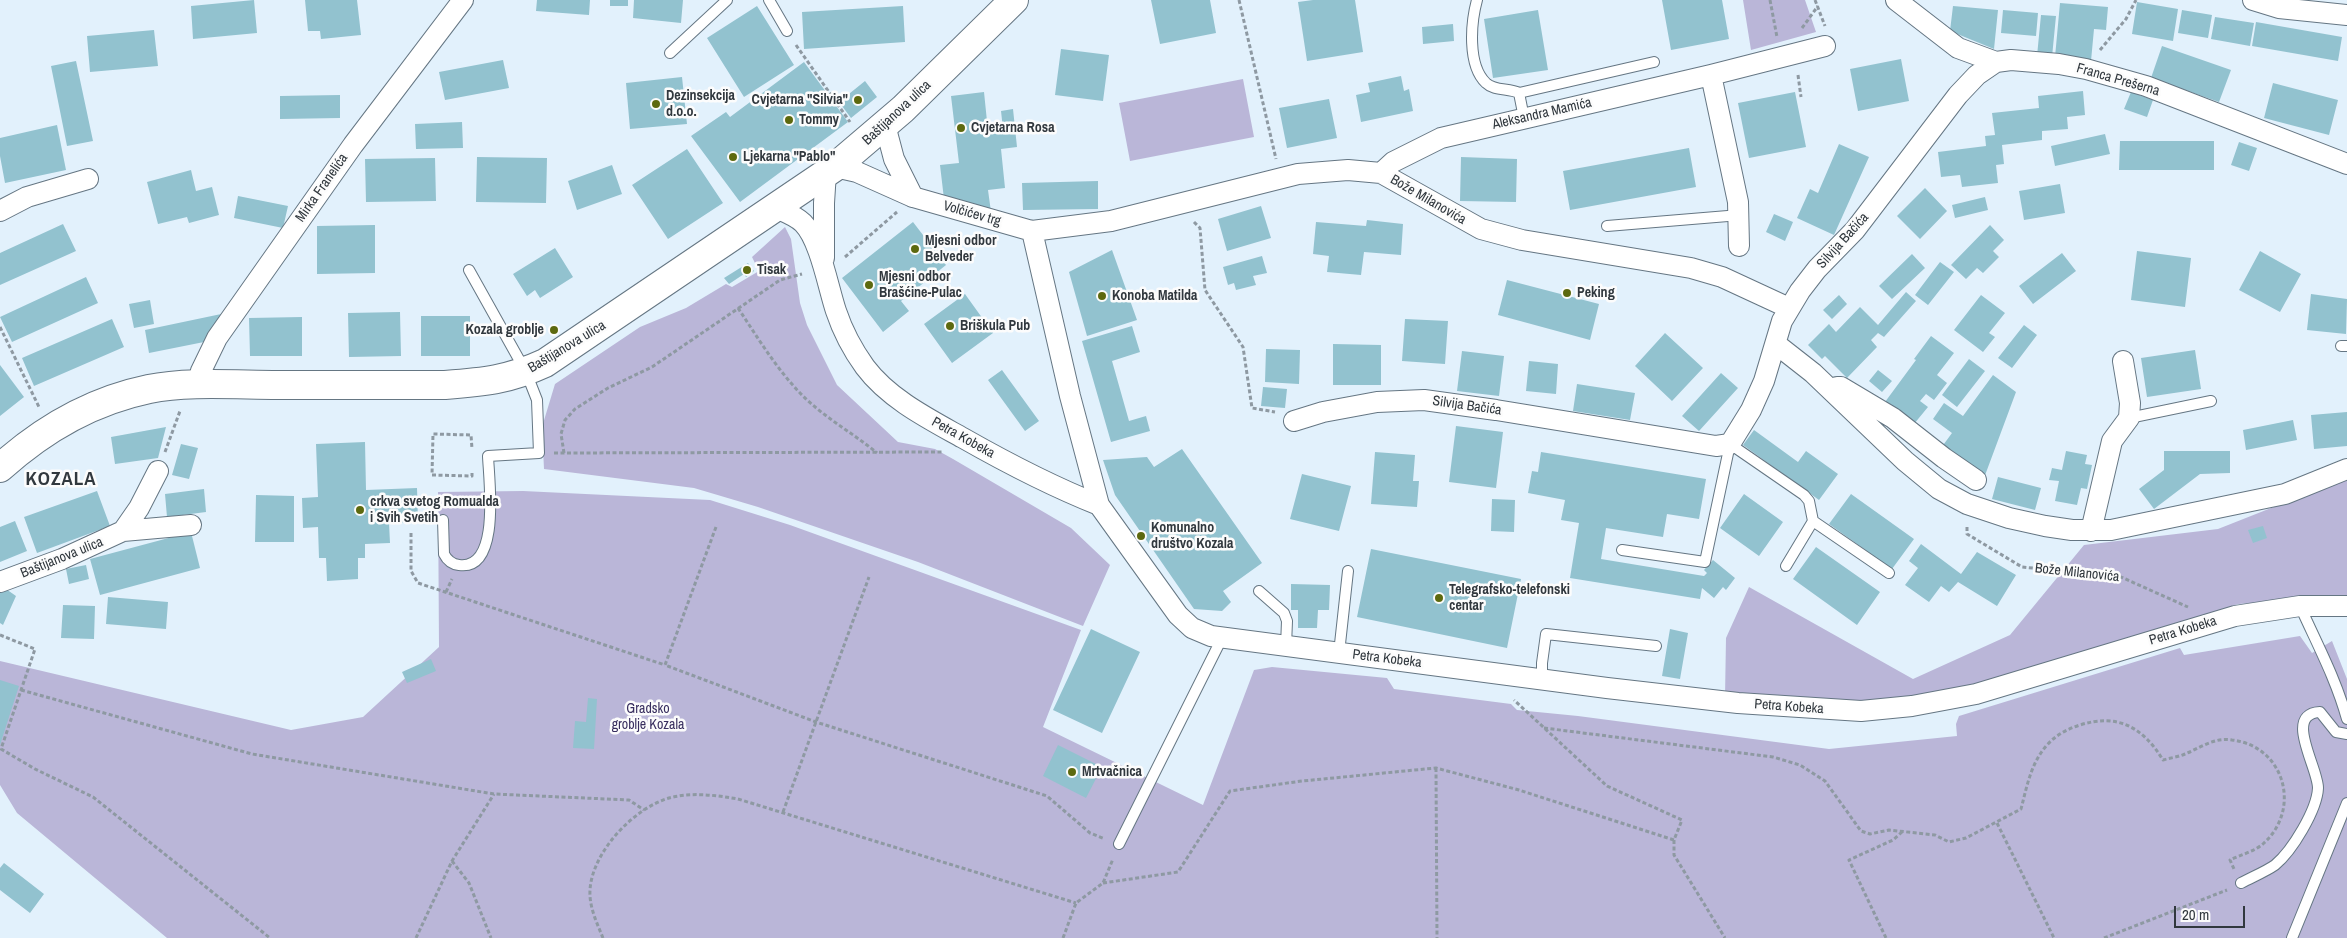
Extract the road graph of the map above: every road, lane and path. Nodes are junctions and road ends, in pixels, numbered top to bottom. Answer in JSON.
{"nodes":[{"id":1,"x":463,"y":0,"type":"edge"},
{"id":2,"x":727,"y":0,"type":"edge"},
{"id":3,"x":769,"y":0,"type":"edge"},
{"id":4,"x":1014,"y":0,"type":"edge"},
{"id":5,"x":1239,"y":0,"type":"edge"},
{"id":6,"x":1477,"y":0,"type":"edge"},
{"id":7,"x":1770,"y":0,"type":"edge"},
{"id":8,"x":1816,"y":0,"type":"edge"},
{"id":9,"x":1896,"y":0,"type":"edge"},
{"id":10,"x":2136,"y":0,"type":"edge"},
{"id":11,"x":2253,"y":0,"type":"edge"},
{"id":12,"x":2347,"y":16,"type":"edge"},
{"id":13,"x":1775,"y":28,"type":"dead end"},
{"id":14,"x":787,"y":31,"type":"joint"},
{"id":15,"x":1826,"y":40,"type":"joint"},
{"id":16,"x":670,"y":53,"type":"dead end"},
{"id":17,"x":1654,"y":62,"type":"dead end"},
{"id":18,"x":1996,"y":62,"type":"junction"},
{"id":19,"x":2086,"y":69,"type":"junction"},
{"id":20,"x":1711,"y":75,"type":"junction"},
{"id":21,"x":1519,"y":93,"type":"junction"},
{"id":22,"x":1524,"y":118,"type":"junction"},
{"id":23,"x":850,"y":122,"type":"dead end"},
{"id":24,"x":885,"y":125,"type":"junction"},
{"id":25,"x":2347,"y":164,"type":"edge"},
{"id":26,"x":831,"y":170,"type":"junction"},
{"id":27,"x":1381,"y":173,"type":"junction"},
{"id":28,"x":88,"y":178,"type":"dead end"},
{"id":29,"x":1280,"y":179,"type":"junction"},
{"id":30,"x":913,"y":196,"type":"junction"},
{"id":31,"x":1179,"y":203,"type":"junction"},
{"id":32,"x":776,"y":208,"type":"junction"},
{"id":33,"x":0,"y":210,"type":"edge"},
{"id":34,"x":898,"y":211,"type":"dead end"},
{"id":35,"x":1740,"y":215,"type":"junction"},
{"id":36,"x":1607,"y":226,"type":"dead end"},
{"id":37,"x":1032,"y":231,"type":"junction"},
{"id":38,"x":1739,"y":246,"type":"dead end"},
{"id":39,"x":831,"y":263,"type":"junction"},
{"id":40,"x":469,"y":270,"type":"dead end"},
{"id":41,"x":805,"y":272,"type":"dead end"},
{"id":42,"x":738,"y":308,"type":"junction"},
{"id":43,"x":1789,"y":308,"type":"junction"},
{"id":44,"x":0,"y":327,"type":"edge"},
{"id":45,"x":1776,"y":344,"type":"junction"},
{"id":46,"x":2123,"y":361,"type":"dead end"},
{"id":47,"x":526,"y":372,"type":"junction"},
{"id":48,"x":197,"y":386,"type":"junction"},
{"id":49,"x":1828,"y":387,"type":"junction"},
{"id":50,"x":2211,"y":401,"type":"dead end"},
{"id":51,"x":39,"y":408,"type":"dead end"},
{"id":52,"x":178,"y":416,"type":"dead end"},
{"id":53,"x":2130,"y":418,"type":"junction"},
{"id":54,"x":1294,"y":421,"type":"joint"},
{"id":55,"x":168,"y":443,"type":"dead end"},
{"id":56,"x":1730,"y":444,"type":"junction"},
{"id":57,"x":986,"y":451,"type":"junction"},
{"id":58,"x":539,"y":453,"type":"junction"},
{"id":59,"x":564,"y":453,"type":"junction"},
{"id":60,"x":877,"y":453,"type":"junction"},
{"id":61,"x":488,"y":456,"type":"junction"},
{"id":62,"x":472,"y":457,"type":"junction"},
{"id":63,"x":0,"y":468,"type":"edge"},
{"id":64,"x":2347,"y":469,"type":"edge"},
{"id":65,"x":158,"y":471,"type":"dead end"},
{"id":66,"x":1976,"y":480,"type":"dead end"},
{"id":67,"x":1967,"y":504,"type":"junction"},
{"id":68,"x":1098,"y":505,"type":"junction"},
{"id":69,"x":443,"y":520,"type":"dead end"},
{"id":70,"x":1813,"y":521,"type":"junction"},
{"id":71,"x":192,"y":525,"type":"dead end"},
{"id":72,"x":716,"y":527,"type":"dead end"},
{"id":73,"x":2091,"y":530,"type":"junction"},
{"id":74,"x":123,"y":531,"type":"junction"},
{"id":75,"x":410,"y":533,"type":"dead end"},
{"id":76,"x":1622,"y":550,"type":"dead end"},
{"id":77,"x":1786,"y":566,"type":"dead end"},
{"id":78,"x":1348,"y":571,"type":"dead end"},
{"id":79,"x":1889,"y":574,"type":"dead end"},
{"id":80,"x":869,"y":577,"type":"dead end"},
{"id":81,"x":0,"y":582,"type":"edge"},
{"id":82,"x":1259,"y":591,"type":"dead end"},
{"id":83,"x":2300,"y":606,"type":"junction"},
{"id":84,"x":2347,"y":606,"type":"edge"},
{"id":85,"x":2190,"y":608,"type":"dead end"},
{"id":86,"x":0,"y":635,"type":"edge"},
{"id":87,"x":1222,"y":638,"type":"junction"},
{"id":88,"x":1286,"y":646,"type":"junction"},
{"id":89,"x":1656,"y":646,"type":"dead end"},
{"id":90,"x":1339,"y":653,"type":"junction"},
{"id":91,"x":665,"y":665,"type":"junction"},
{"id":92,"x":1542,"y":679,"type":"junction"},
{"id":93,"x":21,"y":690,"type":"junction"},
{"id":94,"x":1514,"y":700,"type":"dead end"},
{"id":95,"x":2347,"y":719,"type":"edge"},
{"id":96,"x":816,"y":722,"type":"junction"},
{"id":97,"x":1544,"y":728,"type":"junction"},
{"id":98,"x":2347,"y":734,"type":"edge"},
{"id":99,"x":1436,"y":768,"type":"junction"},
{"id":100,"x":494,"y":794,"type":"junction"},
{"id":101,"x":2347,"y":803,"type":"edge"},
{"id":102,"x":644,"y":810,"type":"junction"},
{"id":103,"x":783,"y":812,"type":"junction"},
{"id":104,"x":1997,"y":824,"type":"junction"},
{"id":105,"x":1902,"y":832,"type":"junction"},
{"id":106,"x":1674,"y":840,"type":"junction"},
{"id":107,"x":1119,"y":844,"type":"junction"},
{"id":108,"x":452,"y":861,"type":"junction"},
{"id":109,"x":1103,"y":883,"type":"junction"},
{"id":110,"x":2241,"y":883,"type":"junction"},
{"id":111,"x":1076,"y":903,"type":"junction"},
{"id":112,"x":270,"y":938,"type":"edge"},
{"id":113,"x":416,"y":938,"type":"edge"},
{"id":114,"x":491,"y":938,"type":"edge"},
{"id":115,"x":603,"y":938,"type":"edge"},
{"id":116,"x":1063,"y":938,"type":"edge"},
{"id":117,"x":1436,"y":938,"type":"edge"},
{"id":118,"x":1725,"y":938,"type":"edge"},
{"id":119,"x":1886,"y":938,"type":"edge"},
{"id":120,"x":2054,"y":938,"type":"edge"},
{"id":121,"x":2104,"y":938,"type":"edge"},
{"id":122,"x":2292,"y":938,"type":"edge"}],
"edges":[{"from":1,"to":48,"type":"street","name":"Mirka Franelića"},
{"from":2,"to":16,"type":"lane"},
{"from":3,"to":14,"type":"lane"},
{"from":4,"to":24,"type":"main road","name":"Baštijanova ulica"},
{"from":5,"to":29,"type":"path"},
{"from":6,"to":21,"type":"lane"},
{"from":7,"to":13,"type":"path"},
{"from":8,"to":15,"type":"path"},
{"from":9,"to":18,"type":"street","name":"Franca Prešerna"},
{"from":10,"to":19,"type":"path"},
{"from":11,"to":12,"type":"street"},
{"from":14,"to":23,"type":"path"},
{"from":15,"to":20,"type":"street","name":"Aleksandra Mamića"},
{"from":17,"to":21,"type":"lane"},
{"from":18,"to":19,"type":"street","name":"Franca Prešerna"},
{"from":18,"to":43,"type":"street","name":"Silvija Bačića"},
{"from":19,"to":25,"type":"street","name":"Franca Prešerna"},
{"from":20,"to":22,"type":"street","name":"Aleksandra Mamića"},
{"from":20,"to":35,"type":"street"},
{"from":21,"to":22,"type":"lane"},
{"from":22,"to":27,"type":"street","name":"Aleksandra Mamića"},
{"from":24,"to":26,"type":"main road","name":"Baštijanova ulica"},
{"from":24,"to":30,"type":"street"},
{"from":26,"to":30,"type":"street","name":"Volčićev trg"},
{"from":26,"to":32,"type":"main road","name":"Baštijanova ulica"},
{"from":26,"to":39,"type":"street"},
{"from":27,"to":29,"type":"street","name":"Bože Milanovića"},
{"from":27,"to":43,"type":"street","name":"Bože Milanovića"},
{"from":28,"to":33,"type":"street"},
{"from":29,"to":31,"type":"street","name":"Bože Milanovića"},
{"from":30,"to":37,"type":"street","name":"Volčićev trg"},
{"from":31,"to":37,"type":"street","name":"Bože Milanovića"},
{"from":31,"to":54,"type":"path"},
{"from":32,"to":39,"type":"street"},
{"from":32,"to":47,"type":"main road","name":"Baštijanova ulica"},
{"from":34,"to":39,"type":"path"},
{"from":35,"to":36,"type":"lane"},
{"from":35,"to":38,"type":"street"},
{"from":37,"to":68,"type":"street","name":"Petra Kobeka"},
{"from":39,"to":57,"type":"street","name":"Petra Kobeka"},
{"from":40,"to":47,"type":"lane"},
{"from":41,"to":42,"type":"path"},
{"from":42,"to":59,"type":"path"},
{"from":42,"to":60,"type":"path"},
{"from":43,"to":45,"type":"street","name":"Silvija Bačića"},
{"from":44,"to":51,"type":"path"},
{"from":45,"to":49,"type":"street"},
{"from":45,"to":56,"type":"street","name":"Silvija Bačića"},
{"from":46,"to":53,"type":"street"},
{"from":47,"to":48,"type":"main road","name":"Baštijanova ulica"},
{"from":47,"to":58,"type":"lane"},
{"from":48,"to":63,"type":"main road","name":"Baštijanova ulica"},
{"from":49,"to":66,"type":"street"},
{"from":49,"to":67,"type":"street"},
{"from":50,"to":53,"type":"lane"},
{"from":52,"to":55,"type":"path"},
{"from":53,"to":73,"type":"street"},
{"from":54,"to":56,"type":"street","name":"Silvija Bačića"},
{"from":56,"to":70,"type":"lane"},
{"from":56,"to":76,"type":"lane","name":"Silvija Bačića"},
{"from":57,"to":60,"type":"path"},
{"from":57,"to":68,"type":"street","name":"Petra Kobeka"},
{"from":58,"to":59,"type":"path"},
{"from":58,"to":61,"type":"lane"},
{"from":59,"to":60,"type":"path"},
{"from":61,"to":62,"type":"path"},
{"from":61,"to":69,"type":"lane"},
{"from":62,"to":62,"type":"path"},
{"from":64,"to":73,"type":"street"},
{"from":65,"to":74,"type":"street","name":"Baštijanova ulica"},
{"from":67,"to":73,"type":"street"},
{"from":67,"to":85,"type":"path","name":"Bože Milanovića"},
{"from":68,"to":87,"type":"street","name":"Petra Kobeka"},
{"from":70,"to":77,"type":"lane"},
{"from":70,"to":79,"type":"lane"},
{"from":71,"to":74,"type":"street","name":"Baštijanova ulica"},
{"from":72,"to":91,"type":"path"},
{"from":74,"to":81,"type":"street","name":"Baštijanova ulica"},
{"from":75,"to":91,"type":"path"},
{"from":78,"to":90,"type":"lane"},
{"from":80,"to":96,"type":"path"},
{"from":82,"to":88,"type":"lane"},
{"from":83,"to":84,"type":"street","name":"Petra Kobeka"},
{"from":83,"to":92,"type":"street","name":"Petra Kobeka"},
{"from":83,"to":95,"type":"lane"},
{"from":86,"to":93,"type":"path"},
{"from":87,"to":88,"type":"street","name":"Petra Kobeka"},
{"from":87,"to":107,"type":"lane"},
{"from":88,"to":90,"type":"street","name":"Petra Kobeka"},
{"from":89,"to":92,"type":"lane"},
{"from":90,"to":92,"type":"street","name":"Petra Kobeka"},
{"from":91,"to":96,"type":"path"},
{"from":93,"to":100,"type":"path"},
{"from":93,"to":112,"type":"path"},
{"from":94,"to":97,"type":"path"},
{"from":96,"to":103,"type":"path"},
{"from":96,"to":107,"type":"path"},
{"from":97,"to":105,"type":"path"},
{"from":97,"to":106,"type":"path"},
{"from":98,"to":110,"type":"lane"},
{"from":99,"to":106,"type":"path"},
{"from":99,"to":109,"type":"path"},
{"from":99,"to":117,"type":"path"},
{"from":100,"to":102,"type":"path"},
{"from":100,"to":108,"type":"path"},
{"from":101,"to":122,"type":"lane"},
{"from":102,"to":103,"type":"path"},
{"from":102,"to":115,"type":"path"},
{"from":103,"to":111,"type":"path"},
{"from":104,"to":105,"type":"path"},
{"from":104,"to":110,"type":"path"},
{"from":104,"to":120,"type":"path"},
{"from":105,"to":119,"type":"path"},
{"from":106,"to":118,"type":"path"},
{"from":107,"to":109,"type":"path"},
{"from":108,"to":113,"type":"path"},
{"from":108,"to":114,"type":"path"},
{"from":109,"to":111,"type":"path"},
{"from":110,"to":121,"type":"path"},
{"from":111,"to":116,"type":"path"}]}
